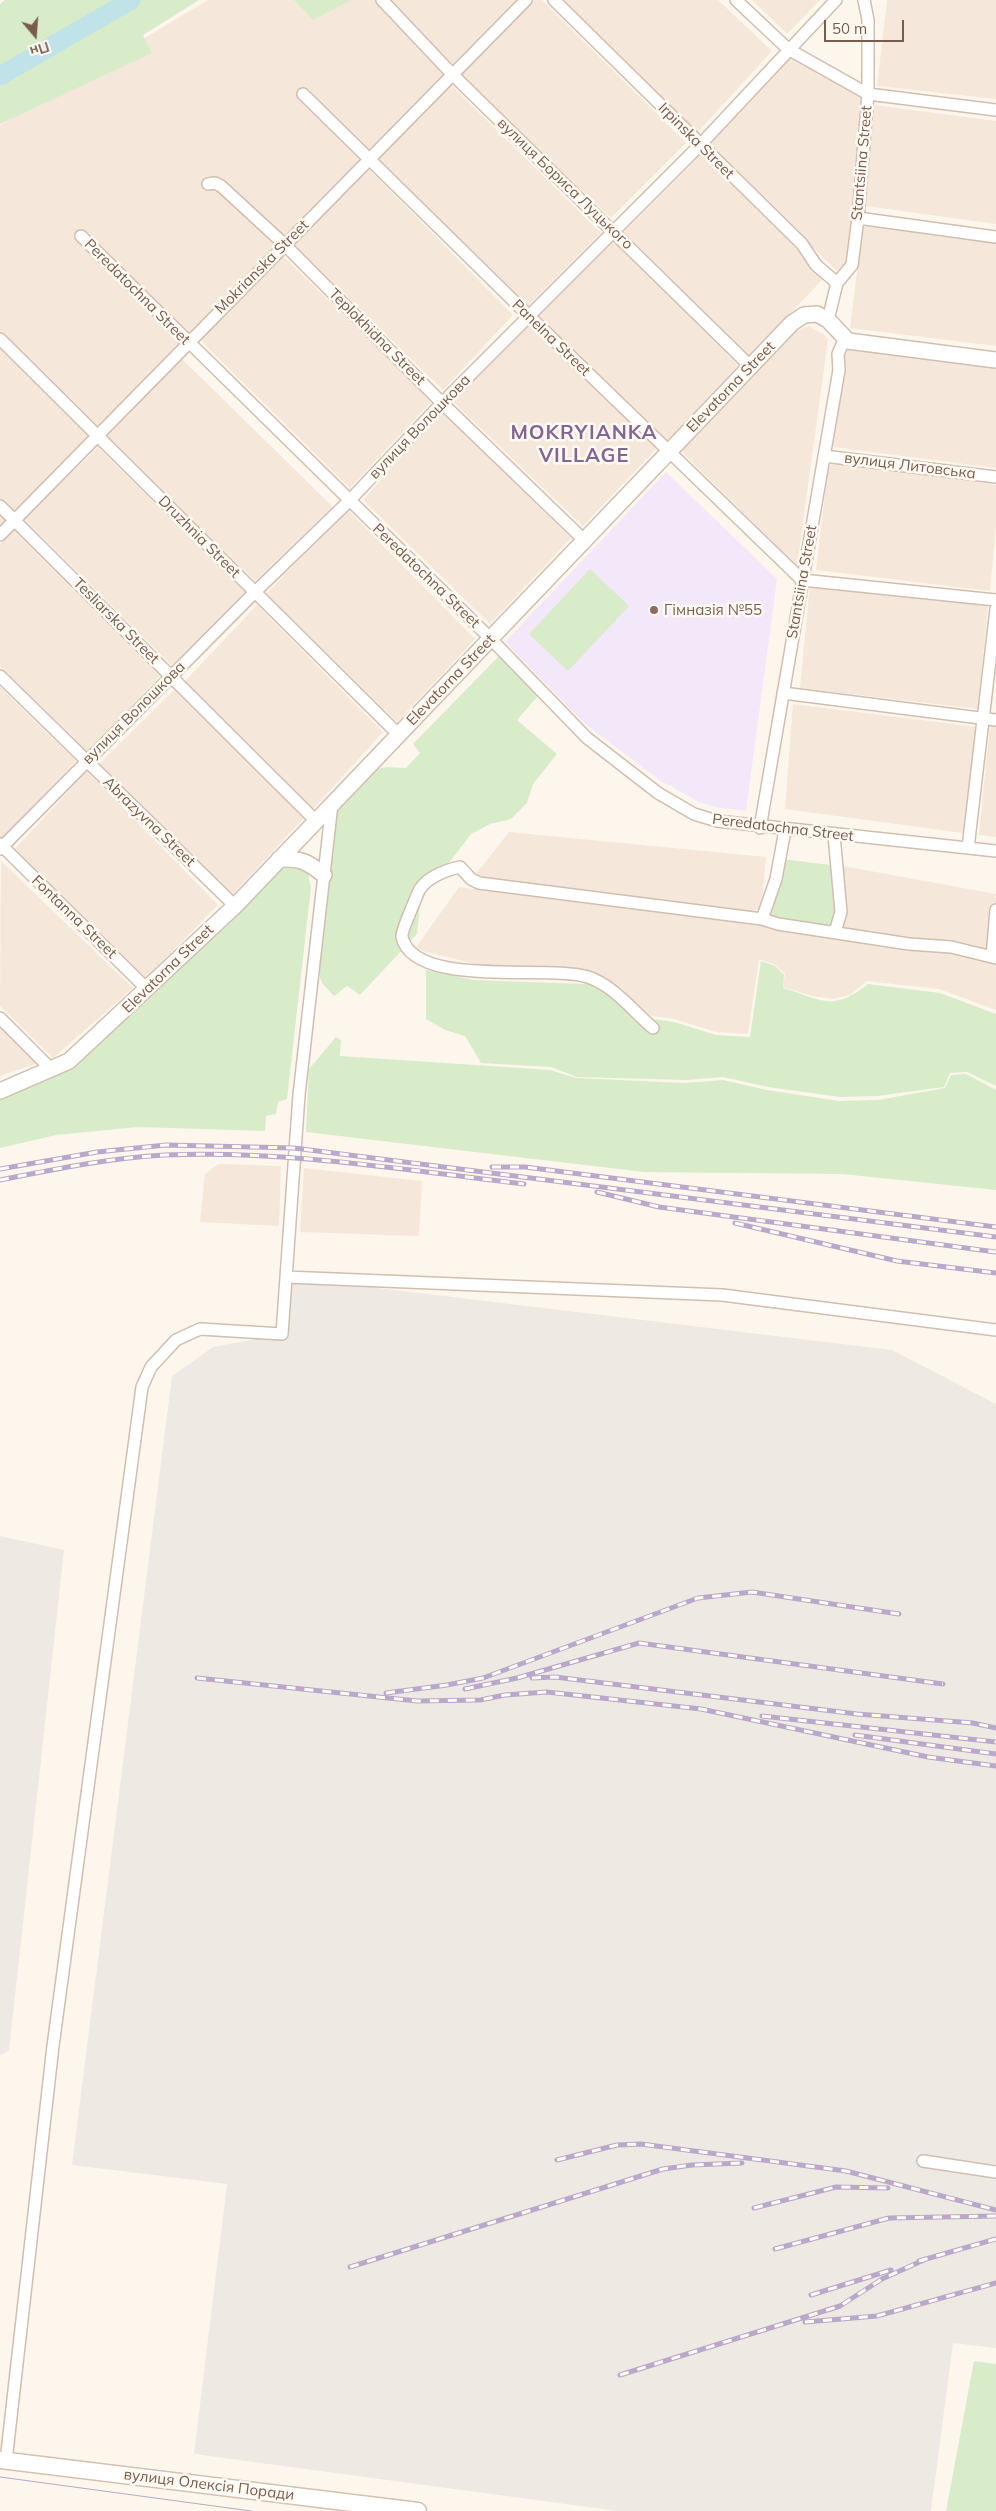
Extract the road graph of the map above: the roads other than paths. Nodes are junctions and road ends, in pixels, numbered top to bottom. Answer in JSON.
{"nodes":[{"id":1,"x":382,"y":0,"type":"edge"},
{"id":2,"x":526,"y":0,"type":"edge"},
{"id":3,"x":554,"y":0,"type":"edge"},
{"id":4,"x":736,"y":0,"type":"edge"},
{"id":5,"x":836,"y":0,"type":"edge"},
{"id":6,"x":864,"y":0,"type":"edge"},
{"id":7,"x":788,"y":50,"type":"junction"},
{"id":8,"x":453,"y":75,"type":"junction"},
{"id":9,"x":303,"y":94,"type":"dead end"},
{"id":10,"x":868,"y":94,"type":"junction"},
{"id":11,"x":996,"y":110,"type":"edge"},
{"id":12,"x":700,"y":145,"type":"junction"},
{"id":13,"x":370,"y":159,"type":"junction"},
{"id":14,"x":208,"y":184,"type":"dead end"},
{"id":15,"x":858,"y":218,"type":"junction"},
{"id":16,"x":613,"y":230,"type":"junction"},
{"id":17,"x":81,"y":236,"type":"dead end"},
{"id":18,"x":996,"y":237,"type":"edge"},
{"id":19,"x":284,"y":244,"type":"junction"},
{"id":20,"x":837,"y":284,"type":"junction"},
{"id":21,"x":529,"y":316,"type":"junction"},
{"id":22,"x":828,"y":320,"type":"junction"},
{"id":23,"x":845,"y":338,"type":"junction"},
{"id":24,"x":0,"y":339,"type":"edge"},
{"id":25,"x":188,"y":343,"type":"junction"},
{"id":26,"x":996,"y":360,"type":"edge"},
{"id":27,"x":750,"y":366,"type":"junction"},
{"id":28,"x":442,"y":403,"type":"junction"},
{"id":29,"x":98,"y":437,"type":"junction"},
{"id":30,"x":670,"y":451,"type":"junction"},
{"id":31,"x":824,"y":456,"type":"junction"},
{"id":32,"x":996,"y":477,"type":"edge"},
{"id":33,"x":349,"y":501,"type":"junction"},
{"id":34,"x":0,"y":506,"type":"edge"},
{"id":35,"x":14,"y":520,"type":"junction"},
{"id":36,"x":0,"y":535,"type":"edge"},
{"id":37,"x":584,"y":540,"type":"junction"},
{"id":38,"x":802,"y":580,"type":"junction"},
{"id":39,"x":255,"y":592,"type":"junction"},
{"id":40,"x":996,"y":600,"type":"edge"},
{"id":41,"x":996,"y":609,"type":"edge"},
{"id":42,"x":490,"y":638,"type":"junction"},
{"id":43,"x":172,"y":675,"type":"junction"},
{"id":44,"x":0,"y":676,"type":"edge"},
{"id":45,"x":784,"y":693,"type":"junction"},
{"id":46,"x":983,"y":718,"type":"junction"},
{"id":47,"x":996,"y":720,"type":"edge"},
{"id":48,"x":398,"y":734,"type":"junction"},
{"id":49,"x":87,"y":761,"type":"junction"},
{"id":50,"x":332,"y":804,"type":"junction"},
{"id":51,"x":316,"y":821,"type":"junction"},
{"id":52,"x":760,"y":828,"type":"junction"},
{"id":53,"x":785,"y":830,"type":"junction"},
{"id":54,"x":834,"y":835,"type":"junction"},
{"id":55,"x":1,"y":847,"type":"edge"},
{"id":56,"x":968,"y":848,"type":"junction"},
{"id":57,"x":996,"y":852,"type":"edge"},
{"id":58,"x":279,"y":859,"type":"junction"},
{"id":59,"x":324,"y":875,"type":"junction"},
{"id":60,"x":234,"y":906,"type":"junction"},
{"id":61,"x":996,"y":910,"type":"edge"},
{"id":62,"x":762,"y":919,"type":"junction"},
{"id":63,"x":835,"y":932,"type":"junction"},
{"id":64,"x":994,"y":958,"type":"edge"},
{"id":65,"x":148,"y":989,"type":"junction"},
{"id":66,"x":0,"y":1018,"type":"edge"},
{"id":67,"x":654,"y":1028,"type":"dead end"},
{"id":68,"x":52,"y":1070,"type":"junction"},
{"id":69,"x":0,"y":1091,"type":"edge"},
{"id":70,"x":286,"y":1277,"type":"junction"},
{"id":71,"x":996,"y":1330,"type":"edge"},
{"id":72,"x":923,"y":2162,"type":"dead end"},
{"id":73,"x":996,"y":2172,"type":"edge"},
{"id":74,"x":3,"y":2460,"type":"edge"},
{"id":75,"x":418,"y":2511,"type":"edge"}],
"edges":[{"from":1,"to":8,"type":"street","name":"вулиця Бориса Луцького"},
{"from":2,"to":8,"type":"street","name":"Mokrianska Street"},
{"from":3,"to":12,"type":"street","name":"Irpinska Street"},
{"from":4,"to":7,"type":"street"},
{"from":5,"to":7,"type":"street","name":"вулиця Волошкова"},
{"from":6,"to":10,"type":"street","name":"Stantsiina Street"},
{"from":7,"to":10,"type":"street"},
{"from":7,"to":12,"type":"street","name":"вулиця Волошкова"},
{"from":8,"to":13,"type":"street","name":"Mokrianska Street"},
{"from":8,"to":16,"type":"street","name":"вулиця Бориса Луцького"},
{"from":9,"to":13,"type":"street","name":"Panelna Street"},
{"from":10,"to":11,"type":"street"},
{"from":10,"to":15,"type":"street","name":"Stantsiina Street"},
{"from":12,"to":16,"type":"street","name":"вулиця Волошкова"},
{"from":12,"to":20,"type":"street","name":"Irpinska Street"},
{"from":13,"to":19,"type":"street","name":"Mokrianska Street"},
{"from":13,"to":21,"type":"street","name":"Panelna Street"},
{"from":14,"to":19,"type":"street","name":"Teplokhidna Street"},
{"from":15,"to":18,"type":"street"},
{"from":15,"to":20,"type":"street","name":"Stantsiina Street"},
{"from":16,"to":21,"type":"street","name":"вулиця Волошкова"},
{"from":16,"to":27,"type":"street","name":"вулиця Бориса Луцького"},
{"from":17,"to":25,"type":"street","name":"Peredatochna Street"},
{"from":19,"to":25,"type":"street","name":"Mokrianska Street"},
{"from":19,"to":28,"type":"street","name":"Teplokhidna Street"},
{"from":20,"to":22,"type":"street","name":"Stantsiina Street"},
{"from":21,"to":28,"type":"street","name":"вулиця Волошкова"},
{"from":21,"to":30,"type":"street","name":"Panelna Street"},
{"from":22,"to":23,"type":"street"},
{"from":22,"to":27,"type":"street","name":"Elevatorna Street"},
{"from":23,"to":26,"type":"street"},
{"from":23,"to":31,"type":"street","name":"Stantsiina Street"},
{"from":24,"to":29,"type":"street","name":"Druzhnia Street"},
{"from":25,"to":29,"type":"street","name":"Mokrianska Street"},
{"from":25,"to":33,"type":"street","name":"Peredatochna Street"},
{"from":27,"to":30,"type":"street","name":"Elevatorna Street"},
{"from":28,"to":33,"type":"street","name":"вулиця Волошкова"},
{"from":28,"to":37,"type":"street","name":"Teplokhidna Street"},
{"from":29,"to":35,"type":"street","name":"Mokrianska Street"},
{"from":29,"to":39,"type":"street","name":"Druzhnia Street"},
{"from":30,"to":37,"type":"street","name":"Elevatorna Street"},
{"from":30,"to":38,"type":"street","name":"Panelna Street"},
{"from":31,"to":32,"type":"street","name":"вулиця Литовська"},
{"from":31,"to":38,"type":"street","name":"Stantsiina Street"},
{"from":33,"to":39,"type":"street","name":"вулиця Волошкова"},
{"from":33,"to":42,"type":"street","name":"Peredatochna Street"},
{"from":34,"to":35,"type":"street","name":"Tesliarska Street"},
{"from":35,"to":36,"type":"street","name":"Mokrianska Street"},
{"from":35,"to":43,"type":"street","name":"Tesliarska Street"},
{"from":37,"to":42,"type":"street","name":"Elevatorna Street"},
{"from":38,"to":40,"type":"street"},
{"from":38,"to":45,"type":"street","name":"Stantsiina Street"},
{"from":39,"to":43,"type":"street","name":"вулиця Волошкова"},
{"from":39,"to":48,"type":"street","name":"Druzhnia Street"},
{"from":41,"to":46,"type":"street"},
{"from":42,"to":48,"type":"street","name":"Elevatorna Street"},
{"from":42,"to":52,"type":"street","name":"Peredatochna Street"},
{"from":43,"to":49,"type":"street","name":"вулиця Волошкова"},
{"from":43,"to":51,"type":"street","name":"Tesliarska Street"},
{"from":44,"to":49,"type":"street","name":"Abrazyvna Street"},
{"from":45,"to":46,"type":"street"},
{"from":45,"to":52,"type":"street","name":"Stantsiina Street"},
{"from":46,"to":47,"type":"street"},
{"from":46,"to":56,"type":"street"},
{"from":48,"to":50,"type":"street","name":"Elevatorna Street"},
{"from":49,"to":55,"type":"street","name":"вулиця Волошкова"},
{"from":49,"to":60,"type":"street","name":"Abrazyvna Street"},
{"from":50,"to":51,"type":"street","name":"Elevatorna Street"},
{"from":50,"to":59,"type":"street"},
{"from":51,"to":58,"type":"street","name":"Elevatorna Street"},
{"from":52,"to":53,"type":"street","name":"Peredatochna Street"},
{"from":53,"to":54,"type":"street","name":"Peredatochna Street"},
{"from":53,"to":62,"type":"street"},
{"from":54,"to":56,"type":"street","name":"Peredatochna Street"},
{"from":54,"to":63,"type":"street"},
{"from":55,"to":65,"type":"street","name":"Fontanna Street"},
{"from":56,"to":57,"type":"street","name":"Peredatochna Street"},
{"from":58,"to":59,"type":"street"},
{"from":58,"to":60,"type":"street","name":"Elevatorna Street"},
{"from":59,"to":70,"type":"street"},
{"from":60,"to":65,"type":"street","name":"Elevatorna Street"},
{"from":61,"to":64,"type":"street"},
{"from":62,"to":63,"type":"street"},
{"from":62,"to":67,"type":"street"},
{"from":63,"to":64,"type":"street"},
{"from":65,"to":68,"type":"street","name":"Elevatorna Street"},
{"from":66,"to":68,"type":"street"},
{"from":68,"to":69,"type":"street","name":"Elevatorna Street"},
{"from":70,"to":71,"type":"street"},
{"from":70,"to":74,"type":"street"},
{"from":72,"to":73,"type":"street"},
{"from":74,"to":75,"type":"main road","name":"вулиця Олексія Поради"}]}
